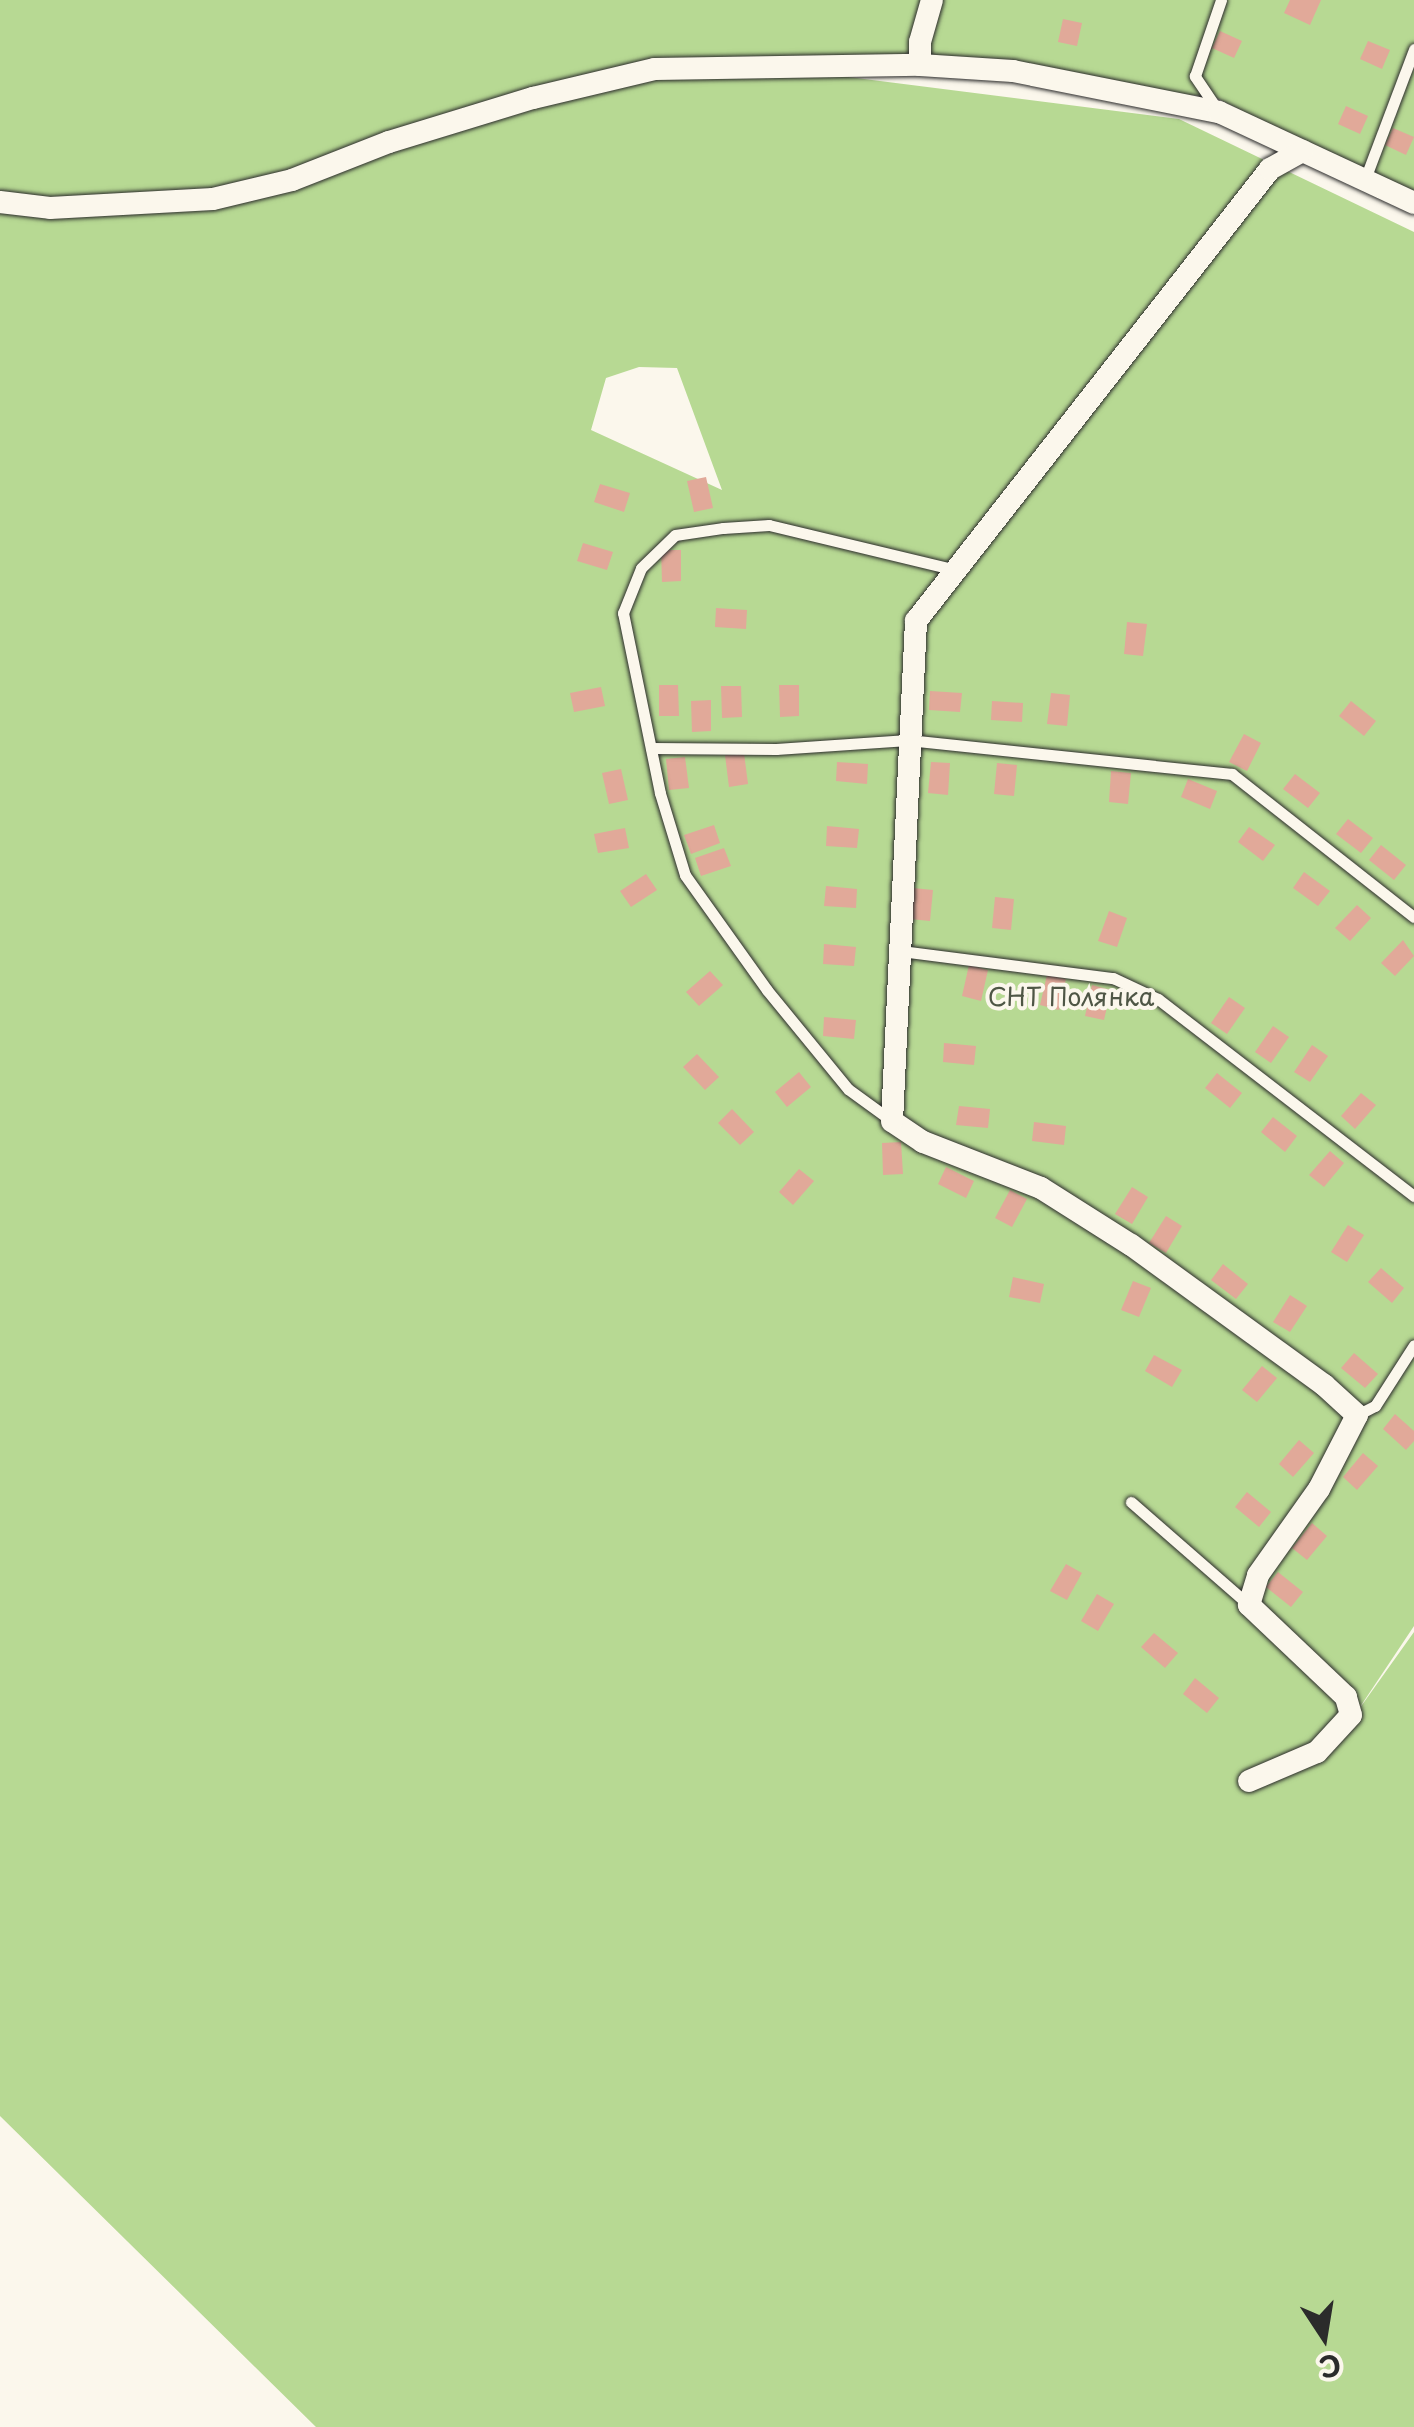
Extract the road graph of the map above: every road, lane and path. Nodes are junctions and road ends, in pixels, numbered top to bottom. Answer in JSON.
{"nodes":[{"id":1,"x":932,"y":0,"type":"edge"},
{"id":2,"x":1221,"y":0,"type":"edge"},
{"id":3,"x":1414,"y":49,"type":"edge"},
{"id":4,"x":920,"y":65,"type":"junction"},
{"id":5,"x":1220,"y":112,"type":"junction"},
{"id":6,"x":1302,"y":151,"type":"junction"},
{"id":7,"x":1364,"y":179,"type":"junction"},
{"id":8,"x":0,"y":202,"type":"edge"},
{"id":9,"x":1414,"y":202,"type":"edge"},
{"id":10,"x":956,"y":570,"type":"junction"},
{"id":11,"x":908,"y":740,"type":"junction"},
{"id":12,"x":651,"y":748,"type":"junction"},
{"id":13,"x":1414,"y":917,"type":"edge"},
{"id":14,"x":901,"y":950,"type":"junction"},
{"id":15,"x":892,"y":1120,"type":"junction"},
{"id":16,"x":1414,"y":1196,"type":"edge"},
{"id":17,"x":1414,"y":1345,"type":"edge"},
{"id":18,"x":1358,"y":1415,"type":"junction"},
{"id":19,"x":1131,"y":1502,"type":"dead end"},
{"id":20,"x":1249,"y":1605,"type":"junction"},
{"id":21,"x":1249,"y":1781,"type":"dead end"}],
"edges":[{"from":1,"to":4,"type":"street"},
{"from":2,"to":5,"type":"lane"},
{"from":3,"to":7,"type":"lane"},
{"from":4,"to":5,"type":"street"},
{"from":4,"to":8,"type":"street"},
{"from":5,"to":6,"type":"street"},
{"from":6,"to":7,"type":"street"},
{"from":6,"to":10,"type":"street"},
{"from":7,"to":9,"type":"street"},
{"from":10,"to":11,"type":"street"},
{"from":10,"to":12,"type":"lane"},
{"from":11,"to":12,"type":"lane"},
{"from":11,"to":13,"type":"lane"},
{"from":11,"to":14,"type":"street"},
{"from":12,"to":15,"type":"lane"},
{"from":14,"to":15,"type":"street"},
{"from":14,"to":16,"type":"lane"},
{"from":15,"to":18,"type":"street"},
{"from":17,"to":18,"type":"lane"},
{"from":18,"to":20,"type":"street"},
{"from":19,"to":20,"type":"lane"},
{"from":20,"to":21,"type":"street"}]}
